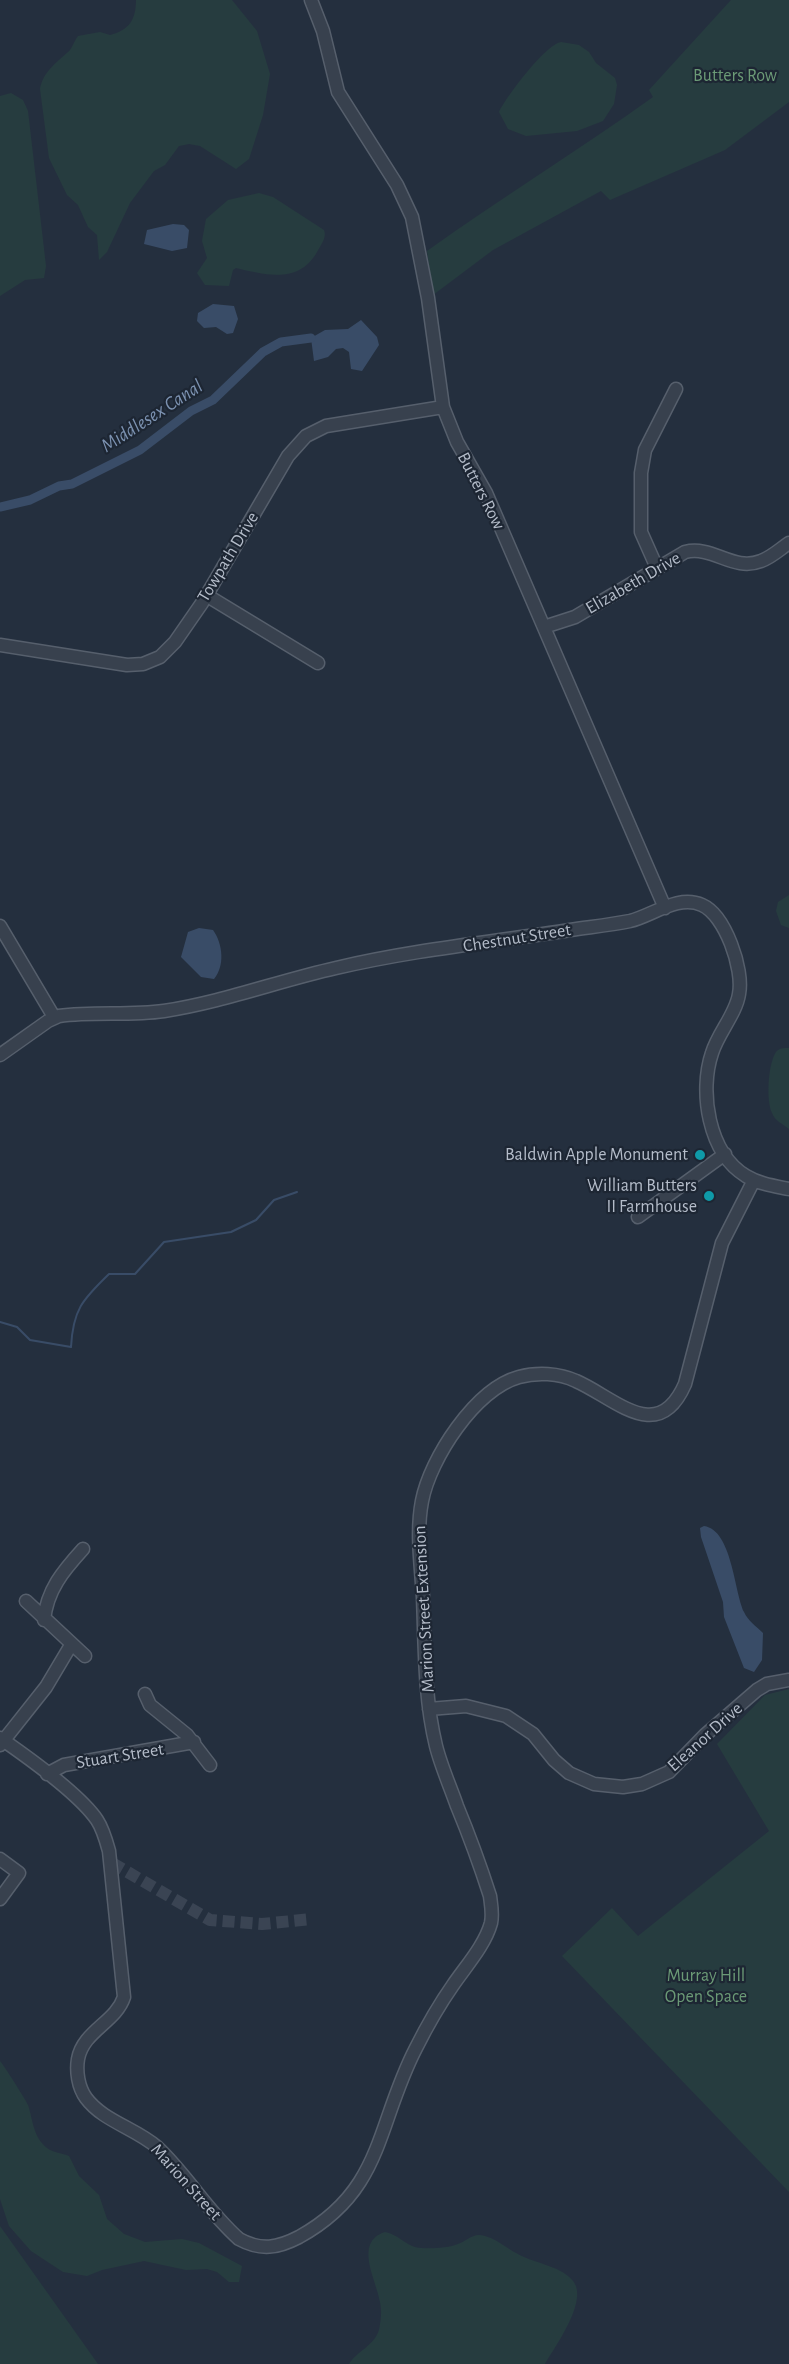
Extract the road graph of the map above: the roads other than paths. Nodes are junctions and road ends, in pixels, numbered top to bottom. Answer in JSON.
{"nodes":[{"id":1,"x":311,"y":0,"type":"edge"},
{"id":2,"x":676,"y":389,"type":"dead end"},
{"id":3,"x":443,"y":407,"type":"junction"},
{"id":4,"x":789,"y":543,"type":"edge"},
{"id":5,"x":657,"y":568,"type":"junction"},
{"id":6,"x":206,"y":595,"type":"junction"},
{"id":7,"x":544,"y":627,"type":"junction"},
{"id":8,"x":0,"y":645,"type":"edge"},
{"id":9,"x":318,"y":663,"type":"dead end"},
{"id":10,"x":665,"y":908,"type":"junction"},
{"id":11,"x":0,"y":926,"type":"edge"},
{"id":12,"x":54,"y":1017,"type":"junction"},
{"id":13,"x":0,"y":1055,"type":"edge"},
{"id":14,"x":725,"y":1154,"type":"junction"},
{"id":15,"x":754,"y":1180,"type":"junction"},
{"id":16,"x":789,"y":1189,"type":"edge"},
{"id":17,"x":638,"y":1217,"type":"dead end"},
{"id":18,"x":83,"y":1549,"type":"dead end"},
{"id":19,"x":26,"y":1601,"type":"dead end"},
{"id":20,"x":44,"y":1620,"type":"junction"},
{"id":21,"x":71,"y":1645,"type":"junction"},
{"id":22,"x":85,"y":1656,"type":"dead end"},
{"id":23,"x":789,"y":1680,"type":"edge"},
{"id":24,"x":145,"y":1694,"type":"dead end"},
{"id":25,"x":429,"y":1709,"type":"junction"},
{"id":26,"x":1,"y":1741,"type":"edge"},
{"id":27,"x":194,"y":1742,"type":"junction"},
{"id":28,"x":210,"y":1765,"type":"dead end"},
{"id":29,"x":47,"y":1774,"type":"junction"},
{"id":30,"x":0,"y":1858,"type":"edge"},
{"id":31,"x":0,"y":1899,"type":"edge"},
{"id":32,"x":492,"y":1917,"type":"joint"}],
"edges":[{"from":1,"to":3,"type":"street","name":"Butters Row"},
{"from":2,"to":5,"type":"street"},
{"from":3,"to":6,"type":"street","name":"Towpath Drive"},
{"from":3,"to":7,"type":"street","name":"Butters Row"},
{"from":4,"to":5,"type":"street","name":"Elizabeth Drive"},
{"from":5,"to":7,"type":"street","name":"Elizabeth Drive"},
{"from":6,"to":8,"type":"street","name":"Towpath Drive"},
{"from":6,"to":9,"type":"street"},
{"from":7,"to":10,"type":"street","name":"Butters Row"},
{"from":10,"to":12,"type":"street","name":"Chestnut Street"},
{"from":10,"to":14,"type":"street","name":"Chestnut Street"},
{"from":11,"to":12,"type":"street"},
{"from":12,"to":13,"type":"street"},
{"from":14,"to":15,"type":"street","name":"Chestnut Street"},
{"from":14,"to":17,"type":"street"},
{"from":15,"to":16,"type":"street","name":"Chestnut Street"},
{"from":15,"to":25,"type":"street","name":"Marion Street Extension"},
{"from":18,"to":20,"type":"street"},
{"from":19,"to":20,"type":"street"},
{"from":20,"to":21,"type":"street"},
{"from":21,"to":22,"type":"street"},
{"from":21,"to":26,"type":"street"},
{"from":23,"to":25,"type":"street","name":"Eleanor Drive"},
{"from":24,"to":27,"type":"street"},
{"from":25,"to":32,"type":"street","name":"Marion Street Extension"},
{"from":26,"to":29,"type":"street","name":"Marion Street"},
{"from":27,"to":28,"type":"street"},
{"from":27,"to":29,"type":"street","name":"Stuart Street"},
{"from":29,"to":32,"type":"street","name":"Marion Street"},
{"from":30,"to":31,"type":"street"}]}
